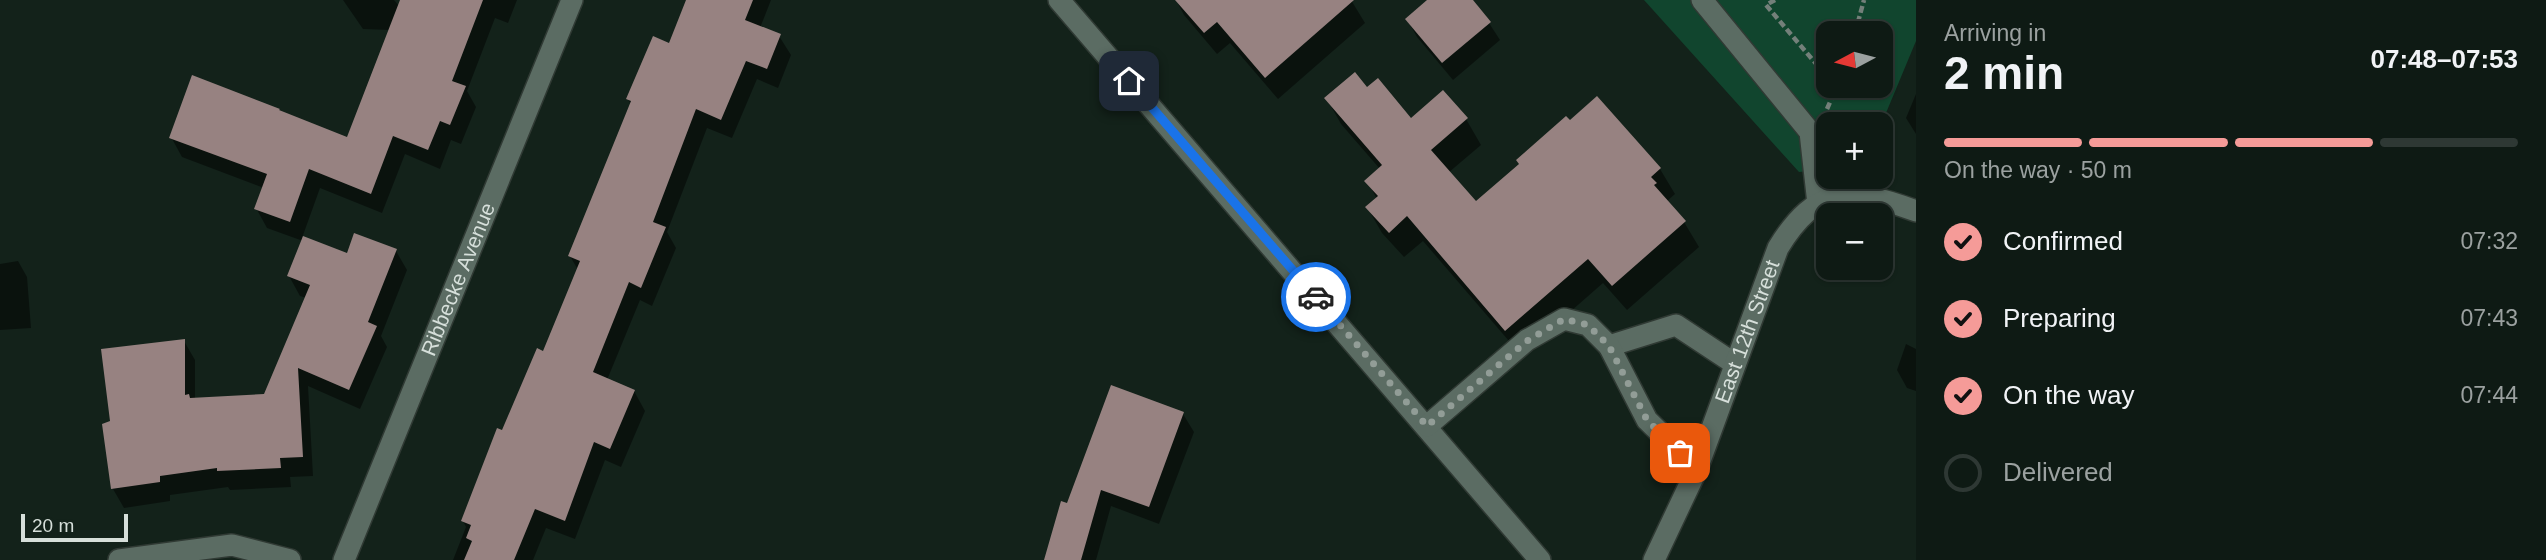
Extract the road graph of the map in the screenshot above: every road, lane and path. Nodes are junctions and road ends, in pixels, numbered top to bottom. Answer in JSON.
{"nodes":[{"id":1,"x":572,"y":0,"type":"edge"},
{"id":2,"x":1059,"y":0,"type":"edge"},
{"id":3,"x":1702,"y":0,"type":"edge"},
{"id":4,"x":1774,"y":0,"type":"edge"},
{"id":5,"x":1864,"y":0,"type":"edge"},
{"id":6,"x":1859,"y":21,"type":"edge"},
{"id":7,"x":1816,"y":64,"type":"edge"},
{"id":8,"x":1823,"y":202,"type":"junction"},
{"id":9,"x":1916,"y":211,"type":"edge"},
{"id":10,"x":1609,"y":346,"type":"junction"},
{"id":11,"x":1735,"y":365,"type":"junction"},
{"id":12,"x":1427,"y":426,"type":"junction"},
{"id":13,"x":1696,"y":469,"type":"junction"},
{"id":14,"x":119,"y":560,"type":"edge"},
{"id":15,"x":290,"y":560,"type":"edge"},
{"id":16,"x":344,"y":560,"type":"edge"},
{"id":17,"x":1540,"y":560,"type":"edge"},
{"id":18,"x":1654,"y":560,"type":"edge"}],
"edges":[{"from":1,"to":16,"type":"street","name":"Ribbecke Avenue"},
{"from":2,"to":12,"type":"street"},
{"from":3,"to":8,"type":"street"},
{"from":4,"to":7,"type":"path"},
{"from":5,"to":6,"type":"path"},
{"from":8,"to":9,"type":"street"},
{"from":8,"to":11,"type":"street","name":"East 12th Street"},
{"from":10,"to":11,"type":"street"},
{"from":10,"to":12,"type":"street"},
{"from":10,"to":13,"type":"street"},
{"from":11,"to":13,"type":"street","name":"East 12th Street"},
{"from":12,"to":17,"type":"street"},
{"from":13,"to":18,"type":"street","name":"East 12th Street"},
{"from":14,"to":15,"type":"street"}]}
